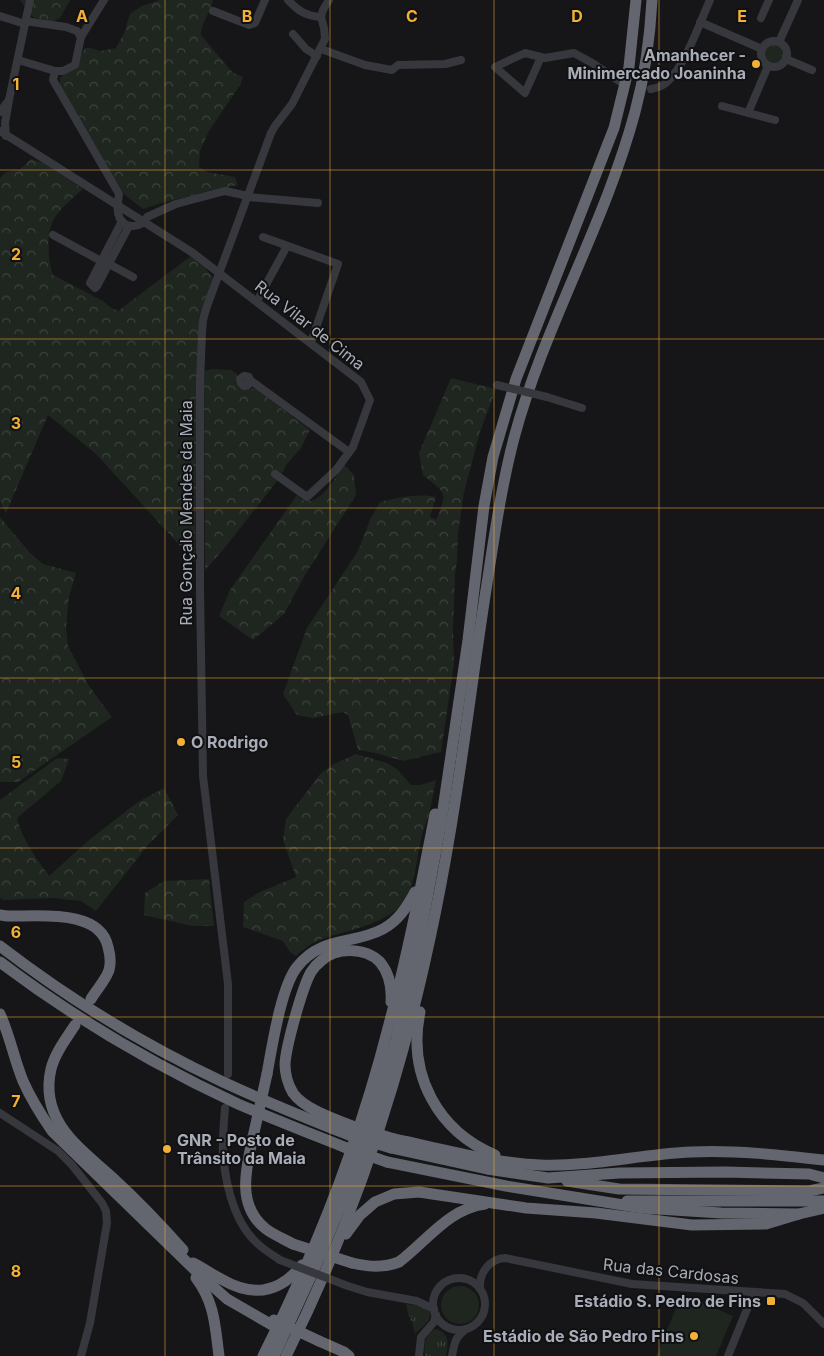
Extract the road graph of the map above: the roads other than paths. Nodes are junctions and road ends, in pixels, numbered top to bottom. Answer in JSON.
{"nodes":[{"id":1,"x":30,"y":0,"type":"edge"},
{"id":2,"x":104,"y":0,"type":"edge"},
{"id":3,"x":265,"y":0,"type":"edge"},
{"id":4,"x":288,"y":0,"type":"edge"},
{"id":5,"x":329,"y":0,"type":"edge"},
{"id":6,"x":636,"y":0,"type":"edge"},
{"id":7,"x":652,"y":0,"type":"edge"},
{"id":8,"x":710,"y":0,"type":"edge"},
{"id":9,"x":769,"y":0,"type":"edge"},
{"id":10,"x":798,"y":0,"type":"edge"},
{"id":11,"x":213,"y":11,"type":"dead end"},
{"id":12,"x":0,"y":16,"type":"edge"},
{"id":13,"x":321,"y":17,"type":"junction"},
{"id":14,"x":761,"y":18,"type":"dead end"},
{"id":15,"x":700,"y":22,"type":"junction"},
{"id":16,"x":25,"y":23,"type":"junction"},
{"id":17,"x":293,"y":34,"type":"dead end"},
{"id":18,"x":81,"y":37,"type":"junction"},
{"id":19,"x":779,"y":42,"type":"junction"},
{"id":20,"x":762,"y":50,"type":"junction"},
{"id":21,"x":319,"y":52,"type":"junction"},
{"id":22,"x":541,"y":57,"type":"junction"},
{"id":23,"x":786,"y":59,"type":"junction"},
{"id":24,"x":18,"y":60,"type":"junction"},
{"id":25,"x":461,"y":60,"type":"dead end"},
{"id":26,"x":768,"y":66,"type":"junction"},
{"id":27,"x":812,"y":70,"type":"dead end"},
{"id":28,"x":55,"y":71,"type":"junction"},
{"id":29,"x":619,"y":81,"type":"dead end"},
{"id":30,"x":651,"y":89,"type":"dead end"},
{"id":31,"x":9,"y":100,"type":"junction"},
{"id":32,"x":722,"y":106,"type":"dead end"},
{"id":33,"x":0,"y":112,"type":"edge"},
{"id":34,"x":748,"y":113,"type":"junction"},
{"id":35,"x":775,"y":120,"type":"dead end"},
{"id":36,"x":3,"y":133,"type":"edge"},
{"id":37,"x":248,"y":197,"type":"junction"},
{"id":38,"x":318,"y":204,"type":"dead end"},
{"id":39,"x":118,"y":205,"type":"junction"},
{"id":40,"x":145,"y":222,"type":"junction"},
{"id":41,"x":126,"y":224,"type":"junction"},
{"id":42,"x":53,"y":235,"type":"dead end"},
{"id":43,"x":263,"y":237,"type":"dead end"},
{"id":44,"x":287,"y":246,"type":"junction"},
{"id":45,"x":105,"y":263,"type":"junction"},
{"id":46,"x":219,"y":272,"type":"junction"},
{"id":47,"x":133,"y":277,"type":"dead end"},
{"id":48,"x":257,"y":301,"type":"junction"},
{"id":49,"x":311,"y":342,"type":"junction"},
{"id":50,"x":250,"y":380,"type":"dead end"},
{"id":51,"x":497,"y":385,"type":"dead end"},
{"id":52,"x":582,"y":408,"type":"dead end"},
{"id":53,"x":349,"y":452,"type":"junction"},
{"id":54,"x":275,"y":474,"type":"dead end"},
{"id":55,"x":452,"y":750,"type":"junction"},
{"id":56,"x":424,"y":869,"type":"junction"},
{"id":57,"x":0,"y":914,"type":"edge"},
{"id":58,"x":0,"y":946,"type":"edge"},
{"id":59,"x":0,"y":962,"type":"edge"},
{"id":60,"x":424,"y":971,"type":"junction"},
{"id":61,"x":91,"y":999,"type":"dead end"},
{"id":62,"x":0,"y":1014,"type":"edge"},
{"id":63,"x":75,"y":1025,"type":"dead end"},
{"id":64,"x":388,"y":1029,"type":"junction"},
{"id":65,"x":228,"y":1074,"type":"dead end"},
{"id":66,"x":225,"y":1108,"type":"dead end"},
{"id":67,"x":0,"y":1113,"type":"edge"},
{"id":68,"x":350,"y":1130,"type":"junction"},
{"id":69,"x":393,"y":1144,"type":"junction"},
{"id":70,"x":824,"y":1160,"type":"edge"},
{"id":71,"x":519,"y":1163,"type":"junction"},
{"id":72,"x":548,"y":1178,"type":"junction"},
{"id":73,"x":824,"y":1178,"type":"edge"},
{"id":74,"x":824,"y":1188,"type":"edge"},
{"id":75,"x":824,"y":1201,"type":"edge"},
{"id":76,"x":492,"y":1202,"type":"junction"},
{"id":77,"x":610,"y":1202,"type":"junction"},
{"id":78,"x":824,"y":1208,"type":"edge"},
{"id":79,"x":799,"y":1214,"type":"junction"},
{"id":80,"x":316,"y":1240,"type":"junction"},
{"id":81,"x":334,"y":1253,"type":"junction"},
{"id":82,"x":180,"y":1256,"type":"junction"},
{"id":83,"x":194,"y":1263,"type":"junction"},
{"id":84,"x":483,"y":1274,"type":"junction"},
{"id":85,"x":465,"y":1279,"type":"junction"},
{"id":86,"x":440,"y":1288,"type":"junction"},
{"id":87,"x":480,"y":1289,"type":"junction"},
{"id":88,"x":754,"y":1292,"type":"junction"},
{"id":89,"x":409,"y":1299,"type":"junction"},
{"id":90,"x":435,"y":1312,"type":"junction"},
{"id":91,"x":273,"y":1322,"type":"junction"},
{"id":92,"x":824,"y":1324,"type":"edge"},
{"id":93,"x":446,"y":1326,"type":"junction"},
{"id":94,"x":428,"y":1328,"type":"junction"},
{"id":95,"x":468,"y":1329,"type":"junction"},
{"id":96,"x":318,"y":1343,"type":"junction"},
{"id":97,"x":453,"y":1346,"type":"junction"},
{"id":98,"x":292,"y":1350,"type":"edge"},
{"id":99,"x":81,"y":1356,"type":"edge"},
{"id":100,"x":219,"y":1356,"type":"edge"},
{"id":101,"x":263,"y":1356,"type":"edge"},
{"id":102,"x":274,"y":1356,"type":"edge"},
{"id":103,"x":286,"y":1356,"type":"edge"},
{"id":104,"x":338,"y":1356,"type":"edge"},
{"id":105,"x":349,"y":1356,"type":"edge"},
{"id":106,"x":420,"y":1356,"type":"edge"},
{"id":107,"x":452,"y":1356,"type":"edge"},
{"id":108,"x":728,"y":1356,"type":"edge"}],
"edges":[{"from":1,"to":16,"type":"street"},
{"from":2,"to":18,"type":"street"},
{"from":3,"to":11,"type":"street"},
{"from":4,"to":13,"type":"street"},
{"from":5,"to":13,"type":"street"},
{"from":6,"to":55,"type":"highway"},
{"from":7,"to":60,"type":"highway"},
{"from":8,"to":15,"type":"street"},
{"from":9,"to":14,"type":"street"},
{"from":10,"to":19,"type":"street"},
{"from":12,"to":16,"type":"street"},
{"from":13,"to":21,"type":"street","name":"Rua Gonçalo Mendes da Maia"},
{"from":15,"to":20,"type":"street"},
{"from":15,"to":30,"type":"street"},
{"from":16,"to":18,"type":"street"},
{"from":16,"to":24,"type":"street"},
{"from":17,"to":21,"type":"street"},
{"from":18,"to":28,"type":"street"},
{"from":19,"to":20,"type":"street"},
{"from":19,"to":23,"type":"street"},
{"from":20,"to":26,"type":"street"},
{"from":21,"to":25,"type":"street"},
{"from":21,"to":37,"type":"street","name":"Rua Gonçalo Mendes da Maia"},
{"from":22,"to":22,"type":"street"},
{"from":22,"to":29,"type":"street"},
{"from":23,"to":26,"type":"street"},
{"from":23,"to":27,"type":"street"},
{"from":24,"to":28,"type":"street"},
{"from":24,"to":31,"type":"street"},
{"from":26,"to":34,"type":"street"},
{"from":28,"to":39,"type":"street"},
{"from":31,"to":33,"type":"street"},
{"from":31,"to":36,"type":"street"},
{"from":32,"to":34,"type":"street"},
{"from":34,"to":35,"type":"street"},
{"from":36,"to":39,"type":"street","name":"Rua Vilar de Cima"},
{"from":37,"to":38,"type":"street"},
{"from":37,"to":40,"type":"street"},
{"from":37,"to":46,"type":"street","name":"Rua Gonçalo Mendes da Maia"},
{"from":39,"to":40,"type":"street","name":"Rua Vilar de Cima"},
{"from":39,"to":41,"type":"street"},
{"from":40,"to":41,"type":"street"},
{"from":40,"to":46,"type":"street","name":"Rua Vilar de Cima"},
{"from":41,"to":45,"type":"street"},
{"from":42,"to":45,"type":"street"},
{"from":43,"to":44,"type":"street"},
{"from":44,"to":48,"type":"street"},
{"from":44,"to":49,"type":"street"},
{"from":45,"to":47,"type":"street"},
{"from":46,"to":48,"type":"street","name":"Rua Vilar de Cima"},
{"from":46,"to":65,"type":"street","name":"Rua Gonçalo Mendes da Maia"},
{"from":48,"to":49,"type":"street","name":"Rua Vilar de Cima"},
{"from":49,"to":53,"type":"street","name":"Rua Vilar de Cima"},
{"from":50,"to":53,"type":"street"},
{"from":51,"to":52,"type":"street","bridge":true},
{"from":53,"to":54,"type":"street","name":"Rua Vilar de Cima"},
{"from":55,"to":56,"type":"highway"},
{"from":55,"to":102,"type":"highway"},
{"from":56,"to":64,"type":"highway"},
{"from":56,"to":76,"type":"highway","bridge":true},
{"from":57,"to":61,"type":"highway"},
{"from":58,"to":68,"type":"highway"},
{"from":59,"to":77,"type":"highway","bridge":true},
{"from":60,"to":71,"type":"highway"},
{"from":60,"to":81,"type":"highway"},
{"from":62,"to":82,"type":"highway"},
{"from":63,"to":83,"type":"highway"},
{"from":64,"to":68,"type":"highway"},
{"from":64,"to":80,"type":"highway"},
{"from":66,"to":89,"type":"street","bridge":true},
{"from":67,"to":99,"type":"street"},
{"from":68,"to":69,"type":"highway","bridge":true},
{"from":69,"to":71,"type":"highway"},
{"from":69,"to":72,"type":"highway"},
{"from":70,"to":71,"type":"highway"},
{"from":72,"to":73,"type":"highway"},
{"from":72,"to":74,"type":"highway"},
{"from":75,"to":77,"type":"highway"},
{"from":76,"to":79,"type":"highway"},
{"from":76,"to":81,"type":"highway"},
{"from":77,"to":79,"type":"highway"},
{"from":78,"to":79,"type":"highway"},
{"from":80,"to":83,"type":"highway"},
{"from":80,"to":101,"type":"highway"},
{"from":81,"to":98,"type":"highway"},
{"from":82,"to":91,"type":"highway"},
{"from":82,"to":100,"type":"highway"},
{"from":83,"to":91,"type":"highway"},
{"from":84,"to":85,"type":"street","name":"Rua das Cardosas"},
{"from":84,"to":87,"type":"street"},
{"from":84,"to":88,"type":"street","name":"Rua das Cardosas"},
{"from":85,"to":86,"type":"street"},
{"from":85,"to":87,"type":"street"},
{"from":86,"to":89,"type":"street"},
{"from":86,"to":90,"type":"street"},
{"from":87,"to":95,"type":"street"},
{"from":88,"to":92,"type":"street","name":"Rua das Cardosas"},
{"from":88,"to":108,"type":"street"},
{"from":89,"to":90,"type":"street"},
{"from":90,"to":93,"type":"street"},
{"from":90,"to":94,"type":"street"},
{"from":91,"to":96,"type":"highway","bridge":true},
{"from":93,"to":94,"type":"street"},
{"from":93,"to":95,"type":"street"},
{"from":93,"to":97,"type":"street"},
{"from":94,"to":106,"type":"street"},
{"from":95,"to":97,"type":"street"},
{"from":96,"to":104,"type":"highway"},
{"from":96,"to":105,"type":"highway"},
{"from":97,"to":107,"type":"street"},
{"from":98,"to":103,"type":"highway"}]}
